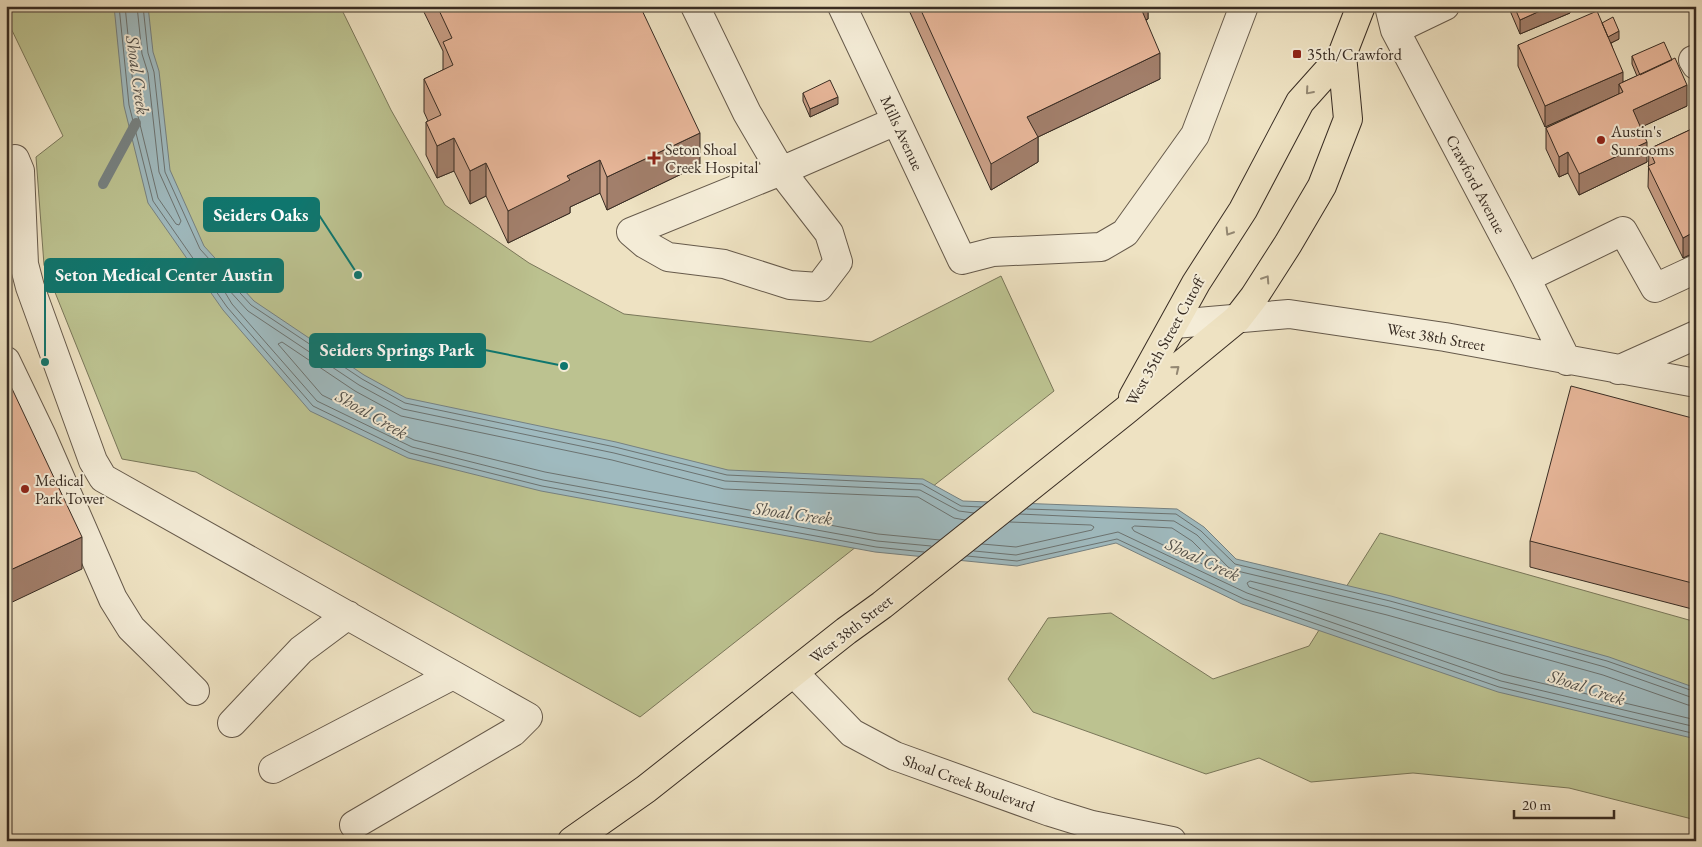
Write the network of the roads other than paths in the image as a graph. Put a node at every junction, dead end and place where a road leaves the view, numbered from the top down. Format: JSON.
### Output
{"nodes":[{"id":1,"x":695,"y":6,"type":"edge"},
{"id":2,"x":842,"y":6,"type":"edge"},
{"id":3,"x":1361,"y":6,"type":"edge"},
{"id":4,"x":1445,"y":6,"type":"edge"},
{"id":5,"x":1237,"y":8,"type":"edge"},
{"id":6,"x":1392,"y":18,"type":"edge"},
{"id":7,"x":1342,"y":55,"type":"junction"},
{"id":8,"x":1696,"y":59,"type":"edge"},
{"id":9,"x":1696,"y":65,"type":"edge"},
{"id":10,"x":896,"y":121,"type":"junction"},
{"id":11,"x":6,"y":163,"type":"edge"},
{"id":12,"x":781,"y":171,"type":"junction"},
{"id":13,"x":1696,"y":269,"type":"edge"},
{"id":14,"x":1526,"y":278,"type":"junction"},
{"id":15,"x":1237,"y":319,"type":"junction"},
{"id":16,"x":1175,"y":324,"type":"junction"},
{"id":17,"x":1696,"y":335,"type":"edge"},
{"id":18,"x":6,"y":361,"type":"edge"},
{"id":19,"x":1567,"y":361,"type":"junction"},
{"id":20,"x":1618,"y":370,"type":"junction"},
{"id":21,"x":1696,"y":383,"type":"edge"},
{"id":22,"x":1125,"y":411,"type":"junction"},
{"id":23,"x":348,"y":615,"type":"junction"},
{"id":24,"x":794,"y":673,"type":"junction"},
{"id":25,"x":453,"y":675,"type":"junction"},
{"id":26,"x":195,"y":691,"type":"dead end"},
{"id":27,"x":232,"y":723,"type":"dead end"},
{"id":28,"x":273,"y":769,"type":"dead end"},
{"id":29,"x":354,"y":825,"type":"dead end"},
{"id":30,"x":1155,"y":839,"type":"edge"},
{"id":31,"x":572,"y":841,"type":"edge"}],
"edges":[{"from":1,"to":12,"type":"street"},
{"from":2,"to":10,"type":"street","name":"Mills Avenue"},
{"from":3,"to":7,"type":"main road","name":"West 35th Street Cutoff"},
{"from":4,"to":6,"type":"street"},
{"from":5,"to":10,"type":"street","name":"Mills Avenue"},
{"from":6,"to":14,"type":"street","name":"Crawford Avenue"},
{"from":15,"to":7,"type":"main road","name":"West 35th Street Cutoff","one_way":true},
{"from":7,"to":16,"type":"main road","name":"West 35th Street Cutoff","one_way":true},
{"from":8,"to":9,"type":"street"},
{"from":10,"to":12,"type":"street"},
{"from":11,"to":23,"type":"street"},
{"from":12,"to":12,"type":"street"},
{"from":13,"to":14,"type":"street"},
{"from":14,"to":19,"type":"street","name":"Crawford Avenue"},
{"from":15,"to":16,"type":"street","name":"West 38th Street"},
{"from":15,"to":19,"type":"street","name":"West 38th Street"},
{"from":22,"to":15,"type":"main road","name":"West 35th Street Cutoff","one_way":true},
{"from":16,"to":22,"type":"main road","name":"West 35th Street Cutoff"},
{"from":17,"to":20,"type":"street"},
{"from":18,"to":26,"type":"street"},
{"from":19,"to":20,"type":"street","name":"West 38th Street"},
{"from":20,"to":21,"type":"street","name":"West 38th Street"},
{"from":22,"to":24,"type":"main road","name":"West 38th Street"},
{"from":23,"to":25,"type":"street"},
{"from":23,"to":27,"type":"street"},
{"from":24,"to":30,"type":"street","name":"Shoal Creek Boulevard"},
{"from":24,"to":31,"type":"main road","name":"West 38th Street"},
{"from":25,"to":28,"type":"street"},
{"from":25,"to":29,"type":"street"}]}
